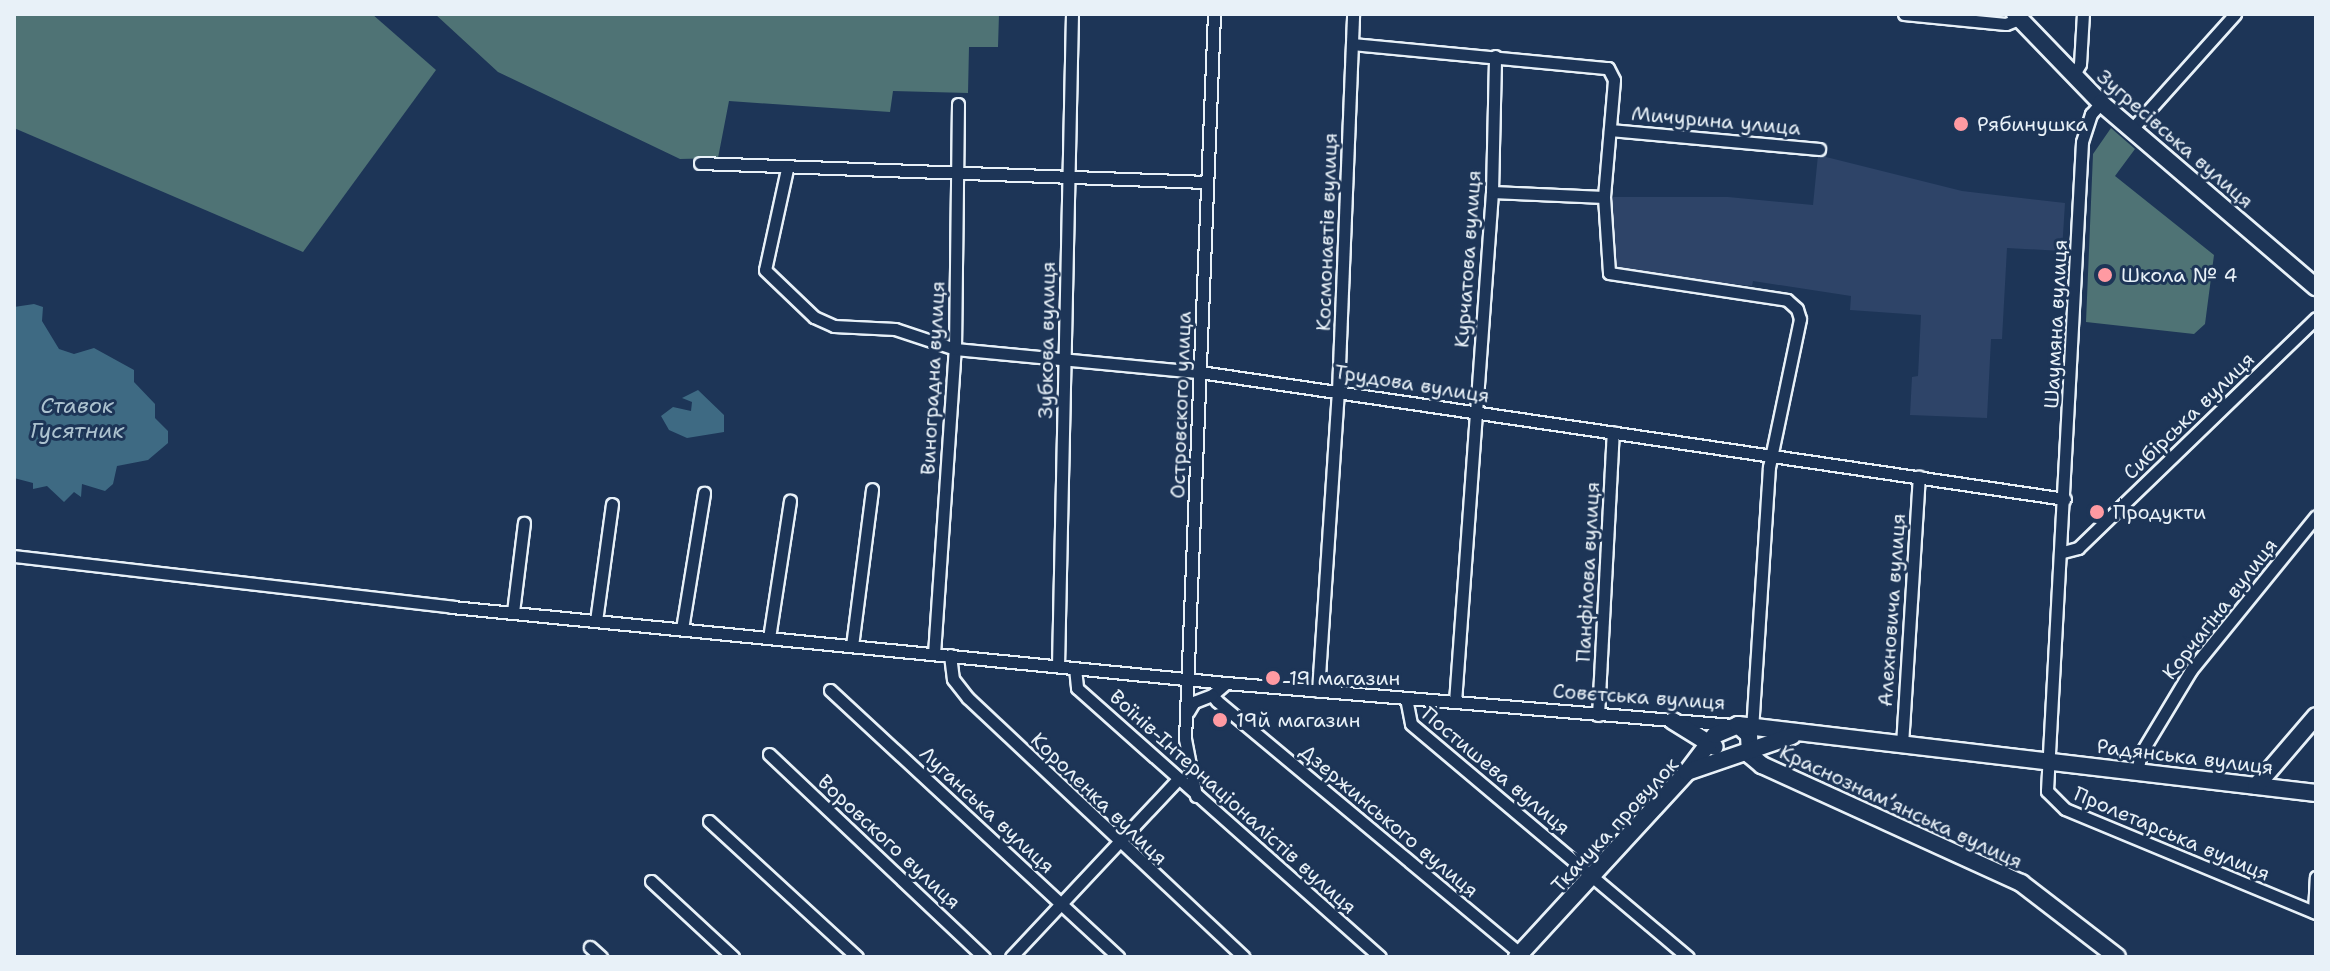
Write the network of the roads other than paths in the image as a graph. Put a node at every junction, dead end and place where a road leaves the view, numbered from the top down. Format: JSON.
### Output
{"nodes":[{"id":1,"x":1072,"y":14,"type":"edge"},
{"id":2,"x":1214,"y":14,"type":"edge"},
{"id":3,"x":1353,"y":14,"type":"edge"},
{"id":4,"x":1904,"y":14,"type":"edge"},
{"id":5,"x":2083,"y":14,"type":"edge"},
{"id":6,"x":2235,"y":14,"type":"edge"},
{"id":7,"x":2017,"y":16,"type":"edge"},
{"id":8,"x":1352,"y":44,"type":"junction"},
{"id":9,"x":1495,"y":56,"type":"junction"},
{"id":10,"x":2073,"y":76,"type":"junction"},
{"id":11,"x":2101,"y":103,"type":"junction"},
{"id":12,"x":958,"y":104,"type":"dead end"},
{"id":13,"x":1610,"y":130,"type":"junction"},
{"id":14,"x":2131,"y":130,"type":"junction"},
{"id":15,"x":1819,"y":149,"type":"dead end"},
{"id":16,"x":700,"y":163,"type":"dead end"},
{"id":17,"x":787,"y":169,"type":"junction"},
{"id":18,"x":957,"y":176,"type":"junction"},
{"id":19,"x":1069,"y":178,"type":"junction"},
{"id":20,"x":1206,"y":182,"type":"junction"},
{"id":21,"x":1492,"y":192,"type":"junction"},
{"id":22,"x":1604,"y":197,"type":"junction"},
{"id":23,"x":2316,"y":287,"type":"edge"},
{"id":24,"x":2316,"y":318,"type":"edge"},
{"id":25,"x":955,"y":349,"type":"junction"},
{"id":26,"x":1065,"y":358,"type":"junction"},
{"id":27,"x":1200,"y":372,"type":"junction"},
{"id":28,"x":1338,"y":391,"type":"junction"},
{"id":29,"x":1476,"y":412,"type":"junction"},
{"id":30,"x":1613,"y":432,"type":"junction"},
{"id":31,"x":1774,"y":456,"type":"junction"},
{"id":32,"x":1919,"y":477,"type":"junction"},
{"id":33,"x":872,"y":489,"type":"dead end"},
{"id":34,"x":704,"y":493,"type":"dead end"},
{"id":35,"x":2065,"y":499,"type":"junction"},
{"id":36,"x":790,"y":501,"type":"dead end"},
{"id":37,"x":612,"y":504,"type":"dead end"},
{"id":38,"x":2316,"y":516,"type":"edge"},
{"id":39,"x":524,"y":523,"type":"dead end"},
{"id":40,"x":2063,"y":552,"type":"junction"},
{"id":41,"x":14,"y":556,"type":"edge"},
{"id":42,"x":513,"y":612,"type":"junction"},
{"id":43,"x":596,"y":621,"type":"junction"},
{"id":44,"x":682,"y":629,"type":"junction"},
{"id":45,"x":769,"y":638,"type":"junction"},
{"id":46,"x":1189,"y":643,"type":"junction"},
{"id":47,"x":852,"y":646,"type":"junction"},
{"id":48,"x":934,"y":654,"type":"junction"},
{"id":49,"x":950,"y":655,"type":"junction"},
{"id":50,"x":1058,"y":666,"type":"junction"},
{"id":51,"x":1075,"y":668,"type":"junction"},
{"id":52,"x":1187,"y":679,"type":"junction"},
{"id":53,"x":1226,"y":683,"type":"junction"},
{"id":54,"x":830,"y":690,"type":"dead end"},
{"id":55,"x":1318,"y":691,"type":"junction"},
{"id":56,"x":1212,"y":695,"type":"junction"},
{"id":57,"x":1406,"y":698,"type":"junction"},
{"id":58,"x":1455,"y":702,"type":"junction"},
{"id":59,"x":1598,"y":715,"type":"junction"},
{"id":60,"x":2316,"y":716,"type":"edge"},
{"id":61,"x":1186,"y":717,"type":"junction"},
{"id":62,"x":1673,"y":721,"type":"junction"},
{"id":63,"x":1745,"y":726,"type":"junction"},
{"id":64,"x":1800,"y":734,"type":"junction"},
{"id":65,"x":1709,"y":742,"type":"junction"},
{"id":66,"x":1902,"y":745,"type":"junction"},
{"id":67,"x":1742,"y":752,"type":"junction"},
{"id":68,"x":769,"y":754,"type":"dead end"},
{"id":69,"x":2048,"y":762,"type":"junction"},
{"id":70,"x":2137,"y":771,"type":"junction"},
{"id":71,"x":1687,"y":772,"type":"junction"},
{"id":72,"x":1178,"y":779,"type":"junction"},
{"id":73,"x":2256,"y":786,"type":"junction"},
{"id":74,"x":2316,"y":793,"type":"edge"},
{"id":75,"x":1196,"y":796,"type":"junction"},
{"id":76,"x":709,"y":821,"type":"dead end"},
{"id":77,"x":1119,"y":844,"type":"junction"},
{"id":78,"x":1594,"y":877,"type":"junction"},
{"id":79,"x":2316,"y":877,"type":"edge"},
{"id":80,"x":651,"y":881,"type":"dead end"},
{"id":81,"x":1061,"y":903,"type":"junction"},
{"id":82,"x":2315,"y":913,"type":"edge"},
{"id":83,"x":590,"y":947,"type":"dead end"},
{"id":84,"x":1519,"y":956,"type":"edge"},
{"id":85,"x":601,"y":957,"type":"edge"},
{"id":86,"x":733,"y":957,"type":"edge"},
{"id":87,"x":857,"y":957,"type":"edge"},
{"id":88,"x":984,"y":957,"type":"edge"},
{"id":89,"x":1011,"y":957,"type":"edge"},
{"id":90,"x":1118,"y":957,"type":"edge"},
{"id":91,"x":1244,"y":957,"type":"edge"},
{"id":92,"x":1380,"y":957,"type":"edge"},
{"id":93,"x":1688,"y":957,"type":"edge"},
{"id":94,"x":2117,"y":957,"type":"edge"}],
"edges":[{"from":1,"to":19,"type":"street","name":"Зубкова вулиця"},
{"from":2,"to":20,"type":"street","name":"Островского улица"},
{"from":3,"to":8,"type":"street","name":"Космонавтів вулиця"},
{"from":4,"to":7,"type":"street"},
{"from":5,"to":10,"type":"street"},
{"from":6,"to":14,"type":"street"},
{"from":7,"to":10,"type":"street","name":"Зугресівська вулиця"},
{"from":8,"to":9,"type":"street"},
{"from":8,"to":28,"type":"street","name":"Космонавтів вулиця"},
{"from":9,"to":13,"type":"street"},
{"from":9,"to":21,"type":"street","name":"Курчатова вулиця"},
{"from":10,"to":11,"type":"street","name":"Зугресівська вулиця"},
{"from":11,"to":14,"type":"street","name":"Зугресівська вулиця"},
{"from":11,"to":35,"type":"street","name":"Шаумяна вулиця"},
{"from":12,"to":18,"type":"street","name":"Виноградна вулиця"},
{"from":13,"to":15,"type":"street","name":"Мичурина улица"},
{"from":13,"to":22,"type":"street"},
{"from":14,"to":23,"type":"street","name":"Зугресівська вулиця"},
{"from":16,"to":17,"type":"street"},
{"from":17,"to":18,"type":"street"},
{"from":17,"to":25,"type":"street","name":"Трудова вулиця"},
{"from":18,"to":19,"type":"street"},
{"from":18,"to":25,"type":"street","name":"Виноградна вулиця"},
{"from":19,"to":20,"type":"street"},
{"from":19,"to":26,"type":"street","name":"Зубкова вулиця"},
{"from":20,"to":27,"type":"street","name":"Островского улица"},
{"from":21,"to":22,"type":"street"},
{"from":21,"to":29,"type":"street","name":"Курчатова вулиця"},
{"from":22,"to":31,"type":"street"},
{"from":24,"to":40,"type":"street","name":"Сибірська вулиця"},
{"from":25,"to":26,"type":"street","name":"Трудова вулиця"},
{"from":25,"to":48,"type":"street","name":"Виноградна вулиця"},
{"from":26,"to":27,"type":"street","name":"Трудова вулиця"},
{"from":26,"to":50,"type":"street","name":"Зубкова вулиця"},
{"from":27,"to":28,"type":"street","name":"Трудова вулиця"},
{"from":27,"to":46,"type":"street","name":"Островского улица"},
{"from":28,"to":29,"type":"street","name":"Трудова вулиця"},
{"from":28,"to":55,"type":"street","name":"Космонавтів вулиця"},
{"from":29,"to":30,"type":"street","name":"Трудова вулиця"},
{"from":29,"to":58,"type":"street","name":"Курчатова вулиця"},
{"from":30,"to":31,"type":"street","name":"Трудова вулиця"},
{"from":30,"to":59,"type":"street","name":"Панфілова вулиця"},
{"from":31,"to":32,"type":"street","name":"Трудова вулиця"},
{"from":31,"to":63,"type":"street"},
{"from":32,"to":35,"type":"street","name":"Трудова вулиця"},
{"from":32,"to":66,"type":"street","name":"Алехновича вулиця"},
{"from":33,"to":47,"type":"street"},
{"from":34,"to":44,"type":"street"},
{"from":35,"to":40,"type":"street","name":"Шаумяна вулиця"},
{"from":36,"to":45,"type":"street"},
{"from":37,"to":43,"type":"street"},
{"from":38,"to":70,"type":"street","name":"Корчагіна вулиця"},
{"from":39,"to":42,"type":"street"},
{"from":40,"to":69,"type":"street"},
{"from":41,"to":42,"type":"street","name":"Совєтська вулиця"},
{"from":42,"to":43,"type":"street","name":"Совєтська вулиця"},
{"from":43,"to":44,"type":"street","name":"Совєтська вулиця"},
{"from":44,"to":45,"type":"street","name":"Совєтська вулиця"},
{"from":45,"to":47,"type":"street","name":"Совєтська вулиця"},
{"from":46,"to":52,"type":"street","name":"Островского улица"},
{"from":46,"to":53,"type":"street"},
{"from":47,"to":48,"type":"street","name":"Совєтська вулиця"},
{"from":48,"to":49,"type":"street","name":"Совєтська вулиця"},
{"from":49,"to":50,"type":"street","name":"Совєтська вулиця"},
{"from":49,"to":77,"type":"street","name":"Короленка вулиця"},
{"from":50,"to":51,"type":"street","name":"Совєтська вулиця"},
{"from":51,"to":52,"type":"street","name":"Совєтська вулиця"},
{"from":51,"to":72,"type":"street","name":"Воїнів-Інтернаціоналістів вулиця"},
{"from":52,"to":53,"type":"street","name":"Совєтська вулиця"},
{"from":52,"to":61,"type":"street","name":"Островского улица"},
{"from":53,"to":55,"type":"street","name":"Совєтська вулиця"},
{"from":53,"to":56,"type":"street"},
{"from":54,"to":81,"type":"street","name":"Луганська вулиця"},
{"from":55,"to":57,"type":"street","name":"Совєтська вулиця"},
{"from":56,"to":61,"type":"street"},
{"from":56,"to":84,"type":"street","name":"Дзержинського вулиця"},
{"from":57,"to":58,"type":"street","name":"Совєтська вулиця"},
{"from":57,"to":78,"type":"street","name":"Постишева вулиця"},
{"from":58,"to":59,"type":"street","name":"Совєтська вулиця"},
{"from":59,"to":62,"type":"street","name":"Совєтська вулиця"},
{"from":60,"to":73,"type":"street"},
{"from":61,"to":75,"type":"street","name":"Островского улица"},
{"from":62,"to":63,"type":"street","name":"Совєтська вулиця"},
{"from":62,"to":65,"type":"street"},
{"from":63,"to":64,"type":"street","name":"Совєтська вулиця"},
{"from":63,"to":65,"type":"street"},
{"from":63,"to":67,"type":"street"},
{"from":64,"to":66,"type":"street","name":"Совєтська вулиця"},
{"from":64,"to":67,"type":"street","name":"Ткачука провулок"},
{"from":65,"to":67,"type":"street"},
{"from":65,"to":71,"type":"street"},
{"from":66,"to":69,"type":"street","name":"Совєтська вулиця"},
{"from":67,"to":71,"type":"street","name":"Ткачука провулок"},
{"from":67,"to":94,"type":"street","name":"Краснознамʼянська вулиця"},
{"from":68,"to":88,"type":"street","name":"Воровского вулиця"},
{"from":69,"to":70,"type":"street","name":"Радянська вулиця"},
{"from":69,"to":82,"type":"street","name":"Пролетарська вулиця"},
{"from":70,"to":73,"type":"street","name":"Радянська вулиця"},
{"from":71,"to":78,"type":"street","name":"Ткачука провулок"},
{"from":72,"to":75,"type":"street","name":"Воїнів-Інтернаціоналістів вулиця"},
{"from":72,"to":77,"type":"street"},
{"from":73,"to":74,"type":"street","name":"Радянська вулиця"},
{"from":75,"to":92,"type":"street","name":"Воїнів-Інтернаціоналістів вулиця"},
{"from":76,"to":87,"type":"street"},
{"from":77,"to":81,"type":"street"},
{"from":77,"to":91,"type":"street","name":"Короленка вулиця"},
{"from":78,"to":84,"type":"street","name":"Ткачука провулок"},
{"from":78,"to":93,"type":"street","name":"Постишева вулиця"},
{"from":79,"to":82,"type":"street"},
{"from":80,"to":86,"type":"street"},
{"from":81,"to":89,"type":"street"},
{"from":81,"to":90,"type":"street","name":"Луганська вулиця"},
{"from":83,"to":85,"type":"street"}]}
